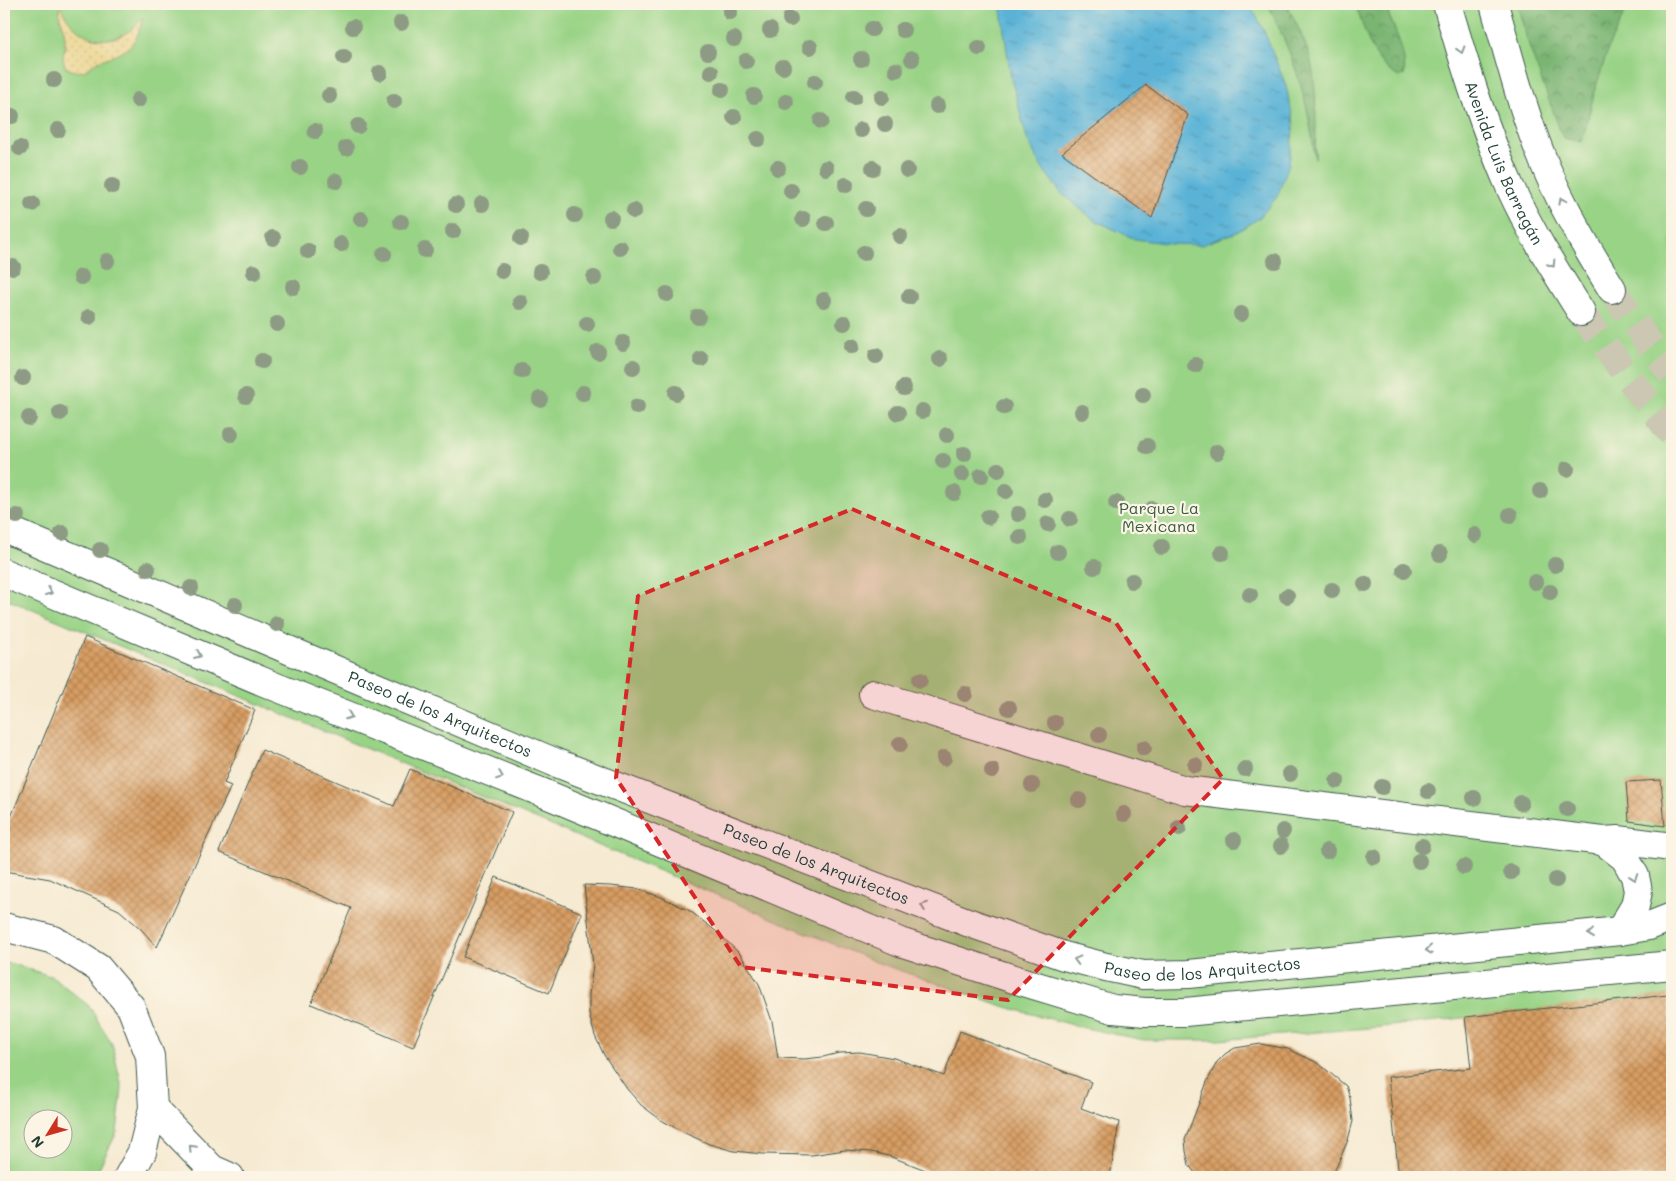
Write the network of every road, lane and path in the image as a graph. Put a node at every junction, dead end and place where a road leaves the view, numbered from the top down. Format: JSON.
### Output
{"nodes":[{"id":1,"x":1447,"y":4,"type":"edge"},
{"id":2,"x":1494,"y":4,"type":"edge"},
{"id":3,"x":1612,"y":289,"type":"tunnel mouth"},
{"id":4,"x":1581,"y":312,"type":"tunnel mouth"},
{"id":5,"x":4,"y":528,"type":"edge"},
{"id":6,"x":4,"y":573,"type":"edge"},
{"id":7,"x":873,"y":694,"type":"dead end"},
{"id":8,"x":554,"y":762,"type":"junction"},
{"id":9,"x":541,"y":792,"type":"junction"},
{"id":10,"x":1603,"y":841,"type":"junction"},
{"id":11,"x":1672,"y":847,"type":"edge"},
{"id":12,"x":1672,"y":917,"type":"edge"},
{"id":13,"x":4,"y":927,"type":"edge"},
{"id":14,"x":1620,"y":931,"type":"junction"},
{"id":15,"x":1672,"y":965,"type":"edge"},
{"id":16,"x":153,"y":1108,"type":"junction"},
{"id":17,"x":128,"y":1177,"type":"edge"},
{"id":18,"x":230,"y":1177,"type":"edge"}],
"edges":[{"from":1,"to":4,"type":"street","name":"Avenida Luis Barragán","one_way":true},
{"from":3,"to":2,"type":"street","one_way":true},
{"from":5,"to":8,"type":"street","name":"Paseo de los Arquitectos"},
{"from":6,"to":9,"type":"street","name":"Paseo de los Arquitectos","one_way":true},
{"from":7,"to":10,"type":"street"},
{"from":8,"to":9,"type":"street"},
{"from":14,"to":8,"type":"street","name":"Paseo de los Arquitectos","one_way":true},
{"from":9,"to":15,"type":"street","name":"Paseo de los Arquitectos"},
{"from":10,"to":11,"type":"street"},
{"from":10,"to":14,"type":"street","one_way":true},
{"from":12,"to":14,"type":"street","name":"Paseo de los Arquitectos"},
{"from":13,"to":16,"type":"street"},
{"from":16,"to":17,"type":"street"},
{"from":18,"to":16,"type":"street","one_way":true}]}
